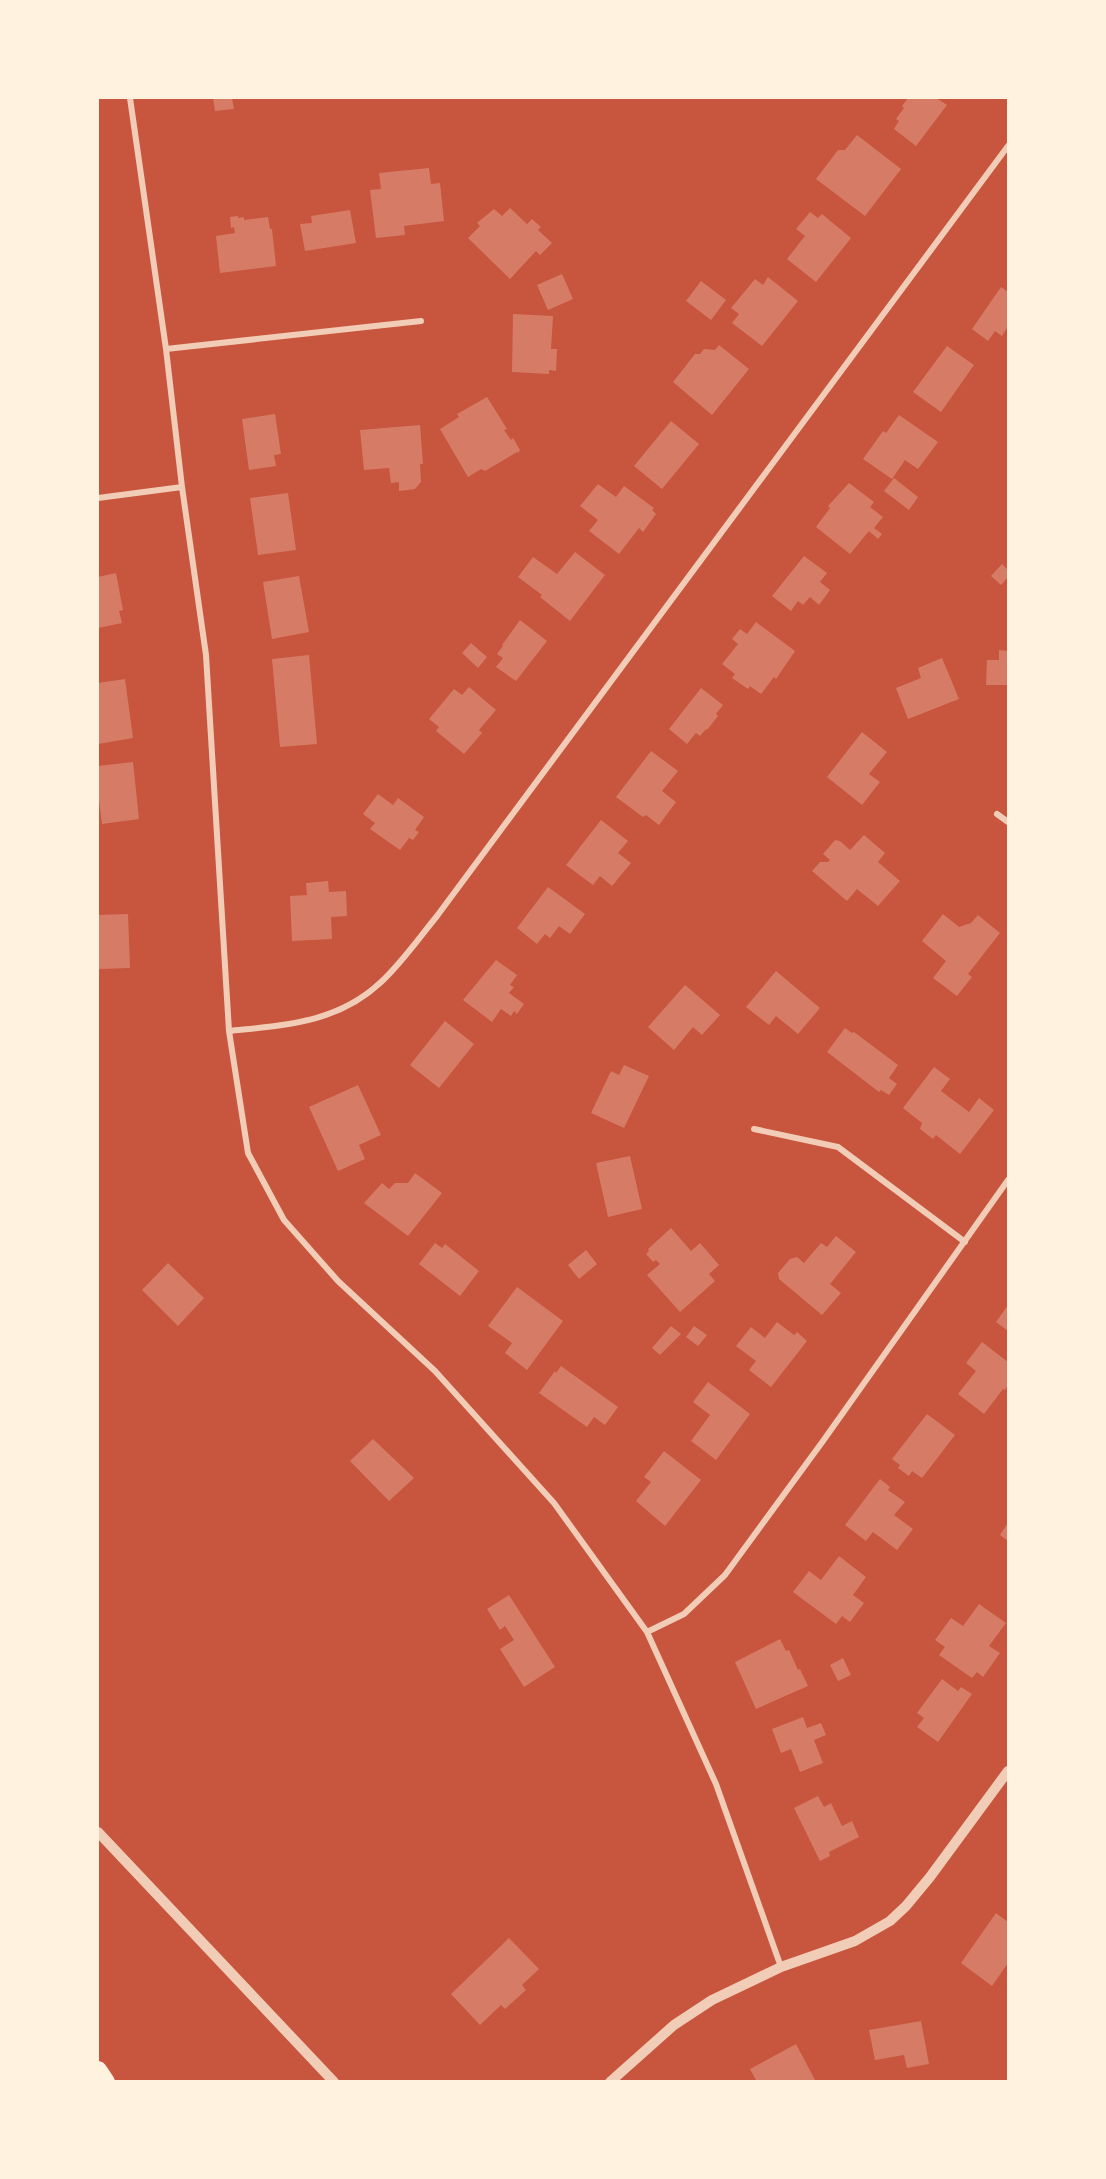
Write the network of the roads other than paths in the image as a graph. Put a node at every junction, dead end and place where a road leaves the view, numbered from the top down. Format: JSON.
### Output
{"nodes":[{"id":1,"x":130,"y":98,"type":"edge"},
{"id":2,"x":1008,"y":146,"type":"edge"},
{"id":3,"x":421,"y":321,"type":"dead end"},
{"id":4,"x":166,"y":349,"type":"junction"},
{"id":5,"x":182,"y":487,"type":"junction"},
{"id":6,"x":98,"y":498,"type":"edge"},
{"id":7,"x":998,"y":814,"type":"dead end"},
{"id":8,"x":1008,"y":822,"type":"edge"},
{"id":9,"x":230,"y":1031,"type":"junction"},
{"id":10,"x":754,"y":1129,"type":"dead end"},
{"id":11,"x":1008,"y":1180,"type":"edge"},
{"id":12,"x":964,"y":1242,"type":"junction"},
{"id":13,"x":647,"y":1632,"type":"junction"},
{"id":14,"x":1008,"y":1771,"type":"edge"},
{"id":15,"x":98,"y":1832,"type":"edge"},
{"id":16,"x":781,"y":1968,"type":"junction"},
{"id":17,"x":98,"y":2070,"type":"edge"},
{"id":18,"x":106,"y":2082,"type":"edge"},
{"id":19,"x":334,"y":2082,"type":"edge"},
{"id":20,"x":610,"y":2082,"type":"edge"}],
"edges":[{"from":1,"to":4,"type":"street"},
{"from":2,"to":9,"type":"street"},
{"from":3,"to":4,"type":"street"},
{"from":4,"to":5,"type":"street"},
{"from":5,"to":6,"type":"street"},
{"from":5,"to":9,"type":"street"},
{"from":7,"to":8,"type":"street"},
{"from":9,"to":13,"type":"street"},
{"from":10,"to":12,"type":"street"},
{"from":11,"to":12,"type":"street"},
{"from":12,"to":13,"type":"street"},
{"from":13,"to":16,"type":"street"},
{"from":14,"to":16,"type":"street"},
{"from":15,"to":19,"type":"street"},
{"from":16,"to":20,"type":"street"},
{"from":17,"to":18,"type":"highway"}]}
